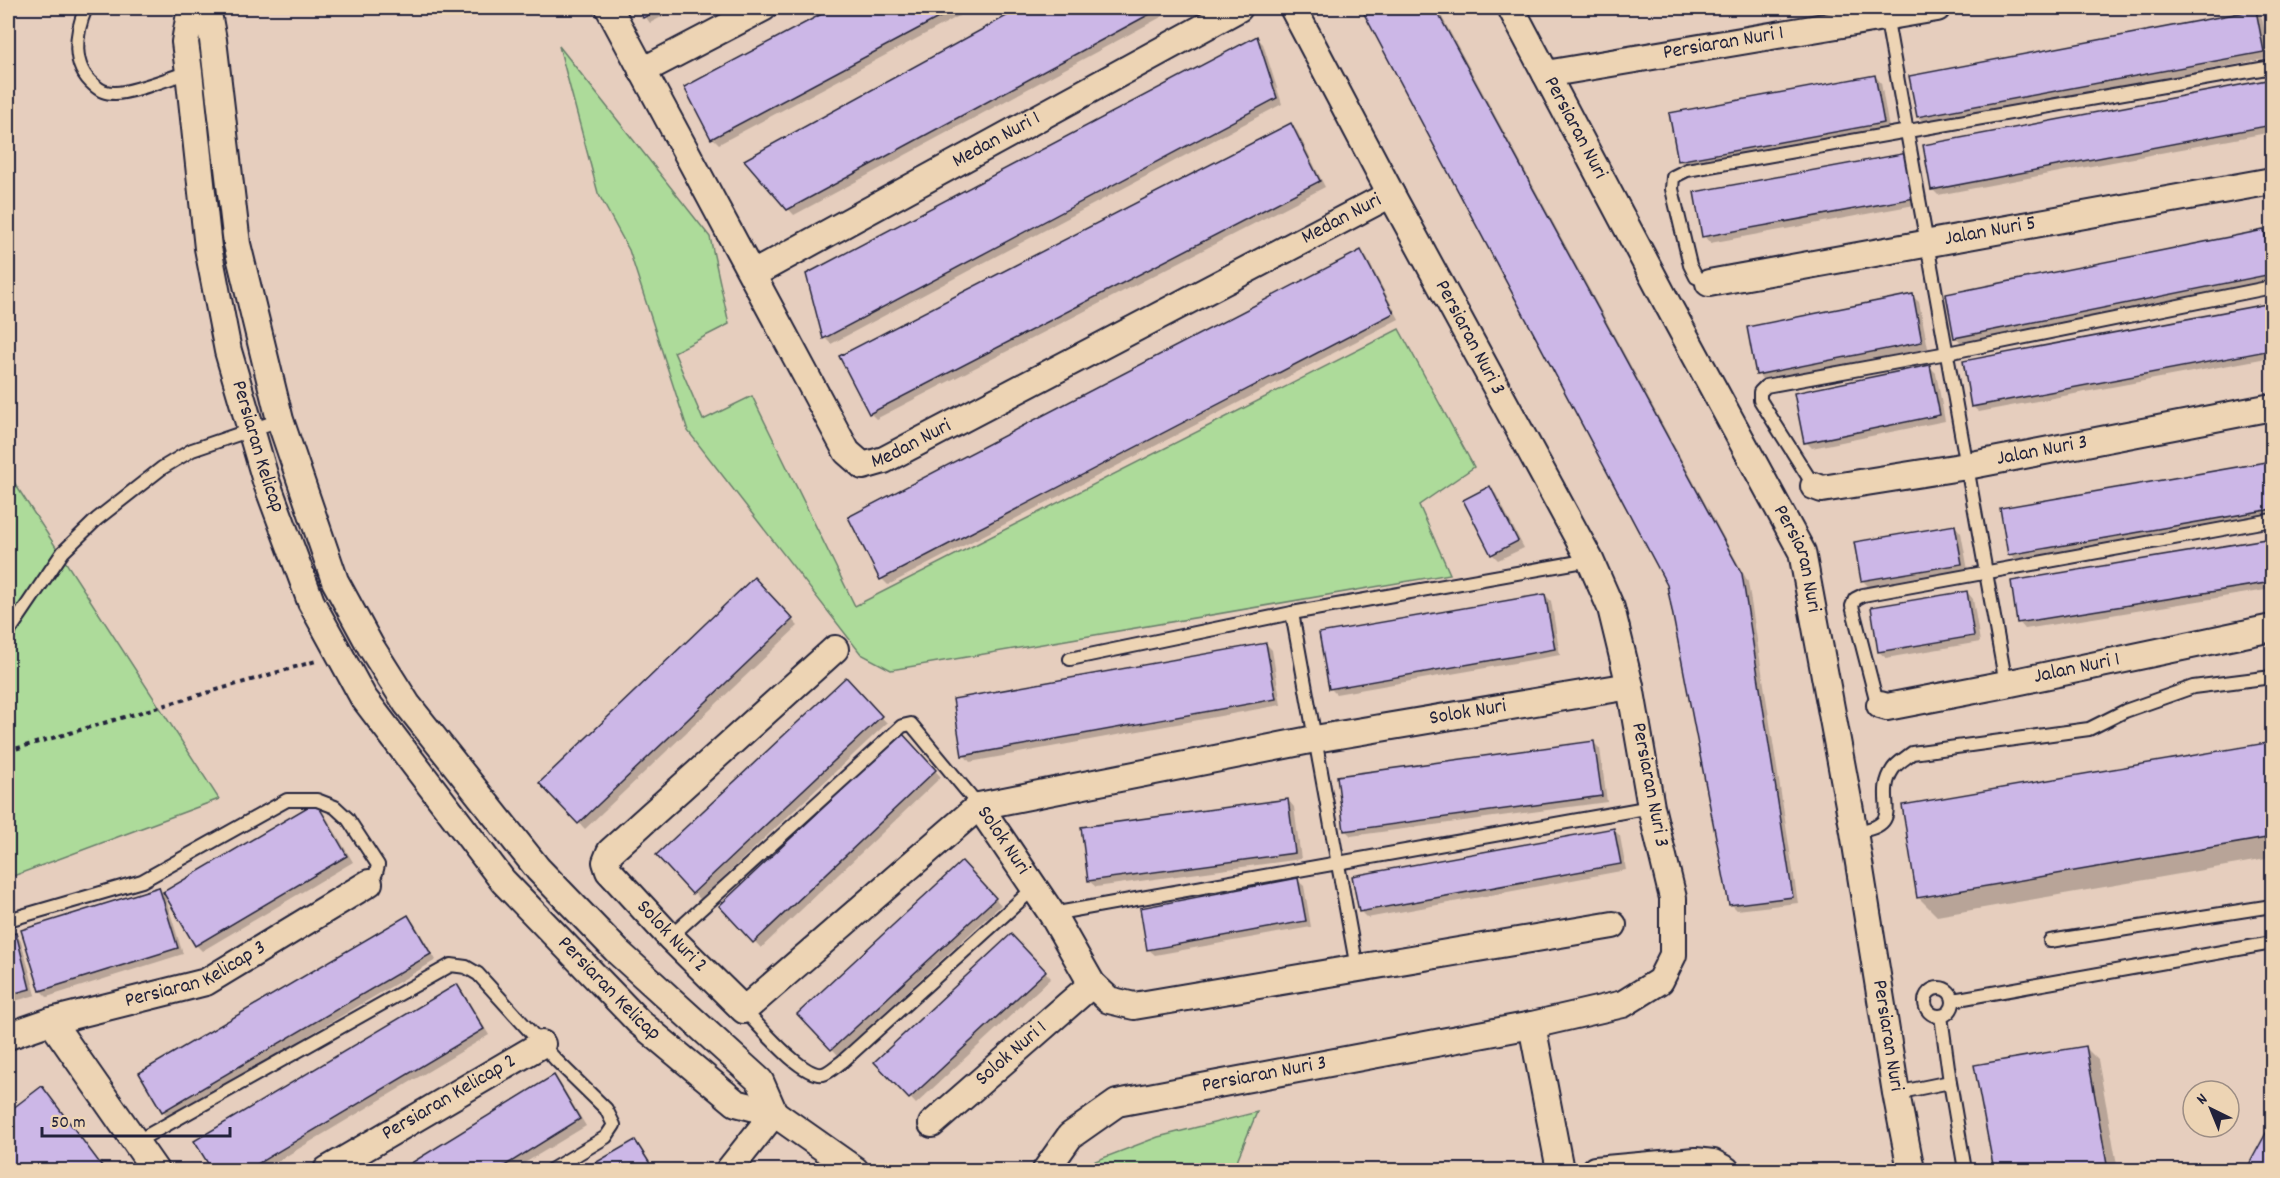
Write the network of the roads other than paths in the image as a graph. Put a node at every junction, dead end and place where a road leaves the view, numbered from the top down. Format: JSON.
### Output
{"nodes":[{"id":1,"x":86,"y":8,"type":"edge"},
{"id":2,"x":191,"y":8,"type":"edge"},
{"id":3,"x":207,"y":8,"type":"edge"},
{"id":4,"x":609,"y":8,"type":"edge"},
{"id":5,"x":763,"y":8,"type":"edge"},
{"id":6,"x":1239,"y":8,"type":"edge"},
{"id":7,"x":1293,"y":8,"type":"edge"},
{"id":8,"x":1510,"y":8,"type":"edge"},
{"id":9,"x":1937,"y":8,"type":"edge"},
{"id":10,"x":1886,"y":12,"type":"edge"},
{"id":11,"x":216,"y":64,"type":"junction"},
{"id":12,"x":2272,"y":67,"type":"edge"},
{"id":13,"x":642,"y":71,"type":"junction"},
{"id":14,"x":189,"y":72,"type":"junction"},
{"id":15,"x":1546,"y":74,"type":"junction"},
{"id":16,"x":1907,"y":132,"type":"junction"},
{"id":17,"x":2272,"y":181,"type":"edge"},
{"id":18,"x":1391,"y":194,"type":"junction"},
{"id":19,"x":1928,"y":244,"type":"junction"},
{"id":20,"x":753,"y":274,"type":"junction"},
{"id":21,"x":1709,"y":283,"type":"joint"},
{"id":22,"x":2272,"y":287,"type":"edge"},
{"id":23,"x":1947,"y":353,"type":"junction"},
{"id":24,"x":2272,"y":408,"type":"edge"},
{"id":25,"x":280,"y":420,"type":"junction"},
{"id":26,"x":251,"y":430,"type":"junction"},
{"id":27,"x":1967,"y":466,"type":"junction"},
{"id":28,"x":1814,"y":486,"type":"joint"},
{"id":29,"x":2272,"y":520,"type":"edge"},
{"id":30,"x":1590,"y":561,"type":"junction"},
{"id":31,"x":1986,"y":574,"type":"junction"},
{"id":32,"x":1292,"y":613,"type":"junction"},
{"id":33,"x":2272,"y":628,"type":"edge"},
{"id":34,"x":8,"y":633,"type":"edge"},
{"id":35,"x":835,"y":649,"type":"dead end"},
{"id":36,"x":1070,"y":658,"type":"dead end"},
{"id":37,"x":2272,"y":677,"type":"edge"},
{"id":38,"x":2006,"y":684,"type":"junction"},
{"id":39,"x":1630,"y":686,"type":"junction"},
{"id":40,"x":1880,"y":705,"type":"joint"},
{"id":41,"x":1315,"y":739,"type":"junction"},
{"id":42,"x":979,"y":806,"type":"junction"},
{"id":43,"x":1651,"y":807,"type":"junction"},
{"id":44,"x":494,"y":816,"type":"junction"},
{"id":45,"x":1854,"y":832,"type":"junction"},
{"id":46,"x":468,"y":835,"type":"junction"},
{"id":47,"x":1338,"y":863,"type":"junction"},
{"id":48,"x":369,"y":883,"type":"joint"},
{"id":49,"x":1034,"y":888,"type":"junction"},
{"id":50,"x":2272,"y":906,"type":"edge"},
{"id":51,"x":1052,"y":914,"type":"junction"},
{"id":52,"x":8,"y":920,"type":"edge"},
{"id":53,"x":1613,"y":925,"type":"dead end"},
{"id":54,"x":670,"y":937,"type":"junction"},
{"id":55,"x":2050,"y":941,"type":"dead end"},
{"id":56,"x":2272,"y":943,"type":"edge"},
{"id":57,"x":1358,"y":969,"type":"junction"},
{"id":58,"x":1092,"y":984,"type":"junction"},
{"id":59,"x":1953,"y":1000,"type":"junction"},
{"id":60,"x":744,"y":1010,"type":"junction"},
{"id":61,"x":1941,"y":1016,"type":"junction"},
{"id":62,"x":51,"y":1022,"type":"junction"},
{"id":63,"x":1532,"y":1025,"type":"junction"},
{"id":64,"x":8,"y":1036,"type":"edge"},
{"id":65,"x":542,"y":1044,"type":"junction"},
{"id":66,"x":1950,"y":1082,"type":"junction"},
{"id":67,"x":1896,"y":1093,"type":"junction"},
{"id":68,"x":774,"y":1113,"type":"junction"},
{"id":69,"x":932,"y":1125,"type":"dead end"},
{"id":70,"x":134,"y":1143,"type":"junction"},
{"id":71,"x":154,"y":1170,"type":"edge"},
{"id":72,"x":327,"y":1170,"type":"edge"},
{"id":73,"x":551,"y":1170,"type":"edge"},
{"id":74,"x":729,"y":1170,"type":"edge"},
{"id":75,"x":855,"y":1170,"type":"edge"},
{"id":76,"x":1046,"y":1170,"type":"edge"},
{"id":77,"x":1560,"y":1170,"type":"edge"},
{"id":78,"x":1595,"y":1170,"type":"edge"},
{"id":79,"x":1726,"y":1170,"type":"edge"},
{"id":80,"x":1911,"y":1170,"type":"edge"},
{"id":81,"x":1965,"y":1170,"type":"edge"}],
"edges":[{"from":1,"to":14,"type":"lane"},
{"from":2,"to":14,"type":"street","name":"Persiaran Kelicap"},
{"from":3,"to":11,"type":"street","name":"Persiaran Kelicap"},
{"from":4,"to":13,"type":"street","name":"Medan Nuri"},
{"from":5,"to":13,"type":"street"},
{"from":6,"to":20,"type":"street","name":"Medan Nuri 1"},
{"from":7,"to":18,"type":"street","name":"Persiaran Nuri 3"},
{"from":8,"to":15,"type":"street","name":"Persiaran Nuri"},
{"from":9,"to":10,"type":"street","name":"Persiaran Nuri 1"},
{"from":10,"to":15,"type":"street","name":"Persiaran Nuri 1"},
{"from":10,"to":16,"type":"lane"},
{"from":11,"to":14,"type":"lane"},
{"from":11,"to":25,"type":"street","name":"Persiaran Kelicap"},
{"from":12,"to":16,"type":"lane"},
{"from":13,"to":20,"type":"street","name":"Medan Nuri"},
{"from":14,"to":26,"type":"street","name":"Persiaran Kelicap"},
{"from":15,"to":45,"type":"street","name":"Persiaran Nuri"},
{"from":16,"to":19,"type":"lane"},
{"from":16,"to":21,"type":"lane"},
{"from":17,"to":19,"type":"street","name":"Jalan Nuri 5"},
{"from":18,"to":20,"type":"street","name":"Medan Nuri"},
{"from":18,"to":30,"type":"street","name":"Persiaran Nuri 3"},
{"from":19,"to":21,"type":"street","name":"Jalan Nuri 5"},
{"from":19,"to":23,"type":"lane"},
{"from":22,"to":23,"type":"lane"},
{"from":23,"to":27,"type":"lane"},
{"from":23,"to":28,"type":"lane"},
{"from":24,"to":27,"type":"street","name":"Jalan Nuri 3"},
{"from":25,"to":26,"type":"lane"},
{"from":25,"to":44,"type":"street","name":"Persiaran Kelicap"},
{"from":26,"to":34,"type":"lane"},
{"from":26,"to":46,"type":"street","name":"Persiaran Kelicap"},
{"from":27,"to":28,"type":"street","name":"Jalan Nuri 3"},
{"from":27,"to":31,"type":"lane"},
{"from":29,"to":31,"type":"lane"},
{"from":30,"to":32,"type":"lane"},
{"from":30,"to":39,"type":"street","name":"Persiaran Nuri 3"},
{"from":31,"to":38,"type":"lane"},
{"from":31,"to":40,"type":"lane"},
{"from":32,"to":36,"type":"lane"},
{"from":32,"to":41,"type":"lane"},
{"from":33,"to":38,"type":"street","name":"Jalan Nuri 1"},
{"from":35,"to":54,"type":"street","name":"Solok Nuri 2"},
{"from":37,"to":45,"type":"lane"},
{"from":38,"to":40,"type":"street","name":"Jalan Nuri 1"},
{"from":39,"to":41,"type":"street","name":"Solok Nuri"},
{"from":39,"to":43,"type":"street","name":"Persiaran Nuri 3"},
{"from":41,"to":42,"type":"street","name":"Solok Nuri"},
{"from":41,"to":47,"type":"lane"},
{"from":42,"to":49,"type":"street","name":"Solok Nuri"},
{"from":42,"to":54,"type":"lane"},
{"from":42,"to":60,"type":"street"},
{"from":43,"to":47,"type":"lane"},
{"from":43,"to":63,"type":"street","name":"Persiaran Nuri 3"},
{"from":44,"to":46,"type":"street"},
{"from":44,"to":68,"type":"street","name":"Persiaran Kelicap"},
{"from":45,"to":67,"type":"street","name":"Persiaran Nuri"},
{"from":46,"to":68,"type":"street","name":"Persiaran Kelicap"},
{"from":47,"to":51,"type":"lane"},
{"from":47,"to":57,"type":"lane"},
{"from":48,"to":52,"type":"lane"},
{"from":48,"to":62,"type":"street","name":"Persiaran Kelicap 3"},
{"from":49,"to":51,"type":"street","name":"Solok Nuri"},
{"from":49,"to":60,"type":"lane"},
{"from":50,"to":55,"type":"lane"},
{"from":51,"to":58,"type":"street","name":"Solok Nuri"},
{"from":53,"to":57,"type":"street","name":"Solok Nuri"},
{"from":54,"to":60,"type":"street","name":"Solok Nuri 2"},
{"from":56,"to":59,"type":"lane"},
{"from":57,"to":58,"type":"street","name":"Solok Nuri"},
{"from":58,"to":69,"type":"street","name":"Solok Nuri 1"},
{"from":59,"to":61,"type":"lane"},
{"from":59,"to":61,"type":"lane"},
{"from":61,"to":66,"type":"lane"},
{"from":62,"to":64,"type":"street","name":"Persiaran Kelicap 3"},
{"from":62,"to":70,"type":"street"},
{"from":63,"to":76,"type":"street","name":"Persiaran Nuri 3"},
{"from":63,"to":77,"type":"street"},
{"from":65,"to":70,"type":"lane"},
{"from":65,"to":72,"type":"street","name":"Persiaran Kelicap 2"},
{"from":65,"to":73,"type":"lane"},
{"from":66,"to":67,"type":"lane"},
{"from":66,"to":81,"type":"lane"},
{"from":67,"to":80,"type":"street","name":"Persiaran Nuri"},
{"from":68,"to":74,"type":"street"},
{"from":68,"to":75,"type":"street","name":"Persiaran Kelicap"},
{"from":70,"to":71,"type":"street"},
{"from":78,"to":79,"type":"street"}]}
